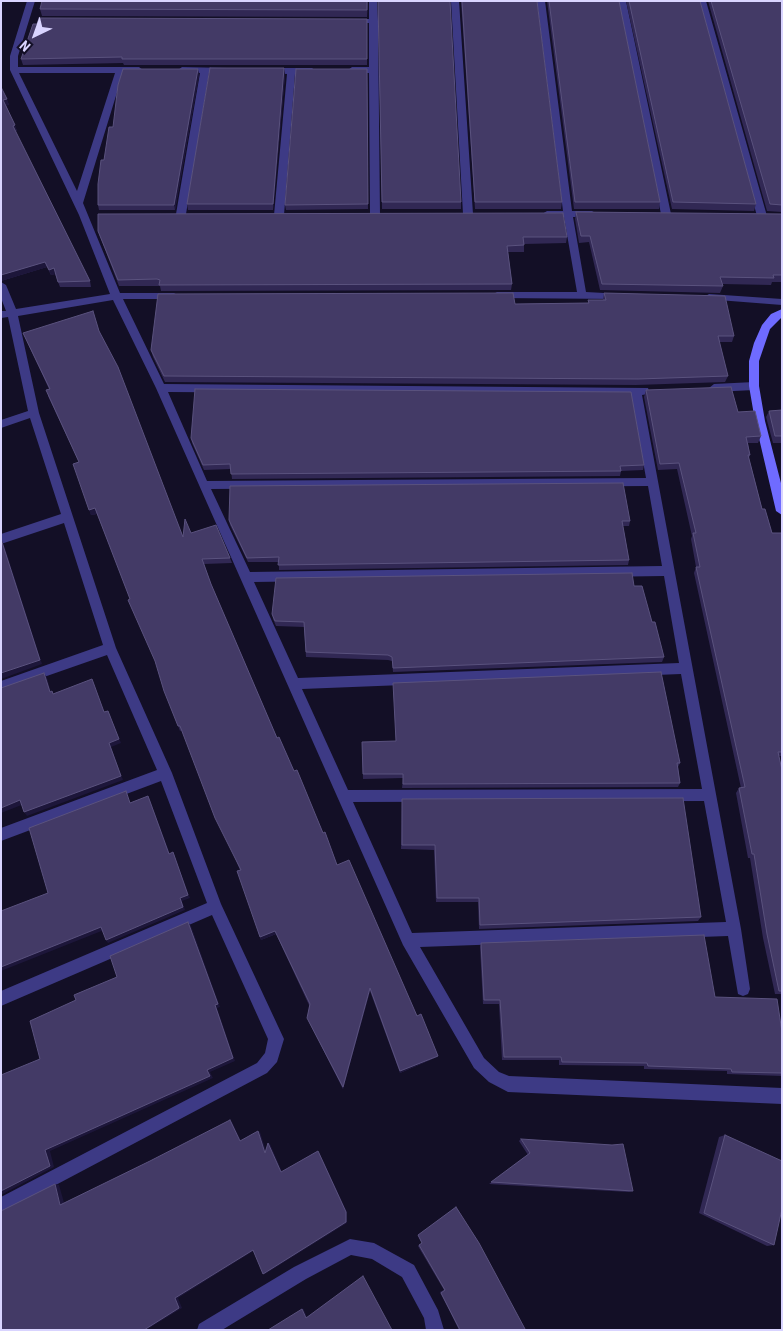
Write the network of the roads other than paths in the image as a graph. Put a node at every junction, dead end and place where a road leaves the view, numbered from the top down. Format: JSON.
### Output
{"nodes":[{"id":1,"x":31,"y":1,"type":"edge"},
{"id":2,"x":374,"y":1,"type":"edge"},
{"id":3,"x":455,"y":1,"type":"edge"},
{"id":4,"x":541,"y":1,"type":"edge"},
{"id":5,"x":622,"y":1,"type":"edge"},
{"id":6,"x":702,"y":1,"type":"edge"},
{"id":7,"x":24,"y":20,"type":"junction"},
{"id":8,"x":34,"y":20,"type":"dead end"},
{"id":9,"x":344,"y":21,"type":"edge"},
{"id":10,"x":374,"y":21,"type":"junction"},
{"id":11,"x":14,"y":70,"type":"junction"},
{"id":12,"x":120,"y":70,"type":"junction"},
{"id":13,"x":148,"y":70,"type":"edge"},
{"id":14,"x":177,"y":70,"type":"edge"},
{"id":15,"x":347,"y":70,"type":"edge"},
{"id":16,"x":375,"y":70,"type":"junction"},
{"id":17,"x":205,"y":71,"type":"junction"},
{"id":18,"x":234,"y":71,"type":"edge"},
{"id":19,"x":262,"y":71,"type":"edge"},
{"id":20,"x":291,"y":71,"type":"junction"},
{"id":21,"x":319,"y":71,"type":"edge"},
{"id":22,"x":78,"y":203,"type":"junction"},
{"id":23,"x":468,"y":214,"type":"edge"},
{"id":24,"x":541,"y":214,"type":"edge"},
{"id":25,"x":568,"y":214,"type":"junction"},
{"id":26,"x":598,"y":214,"type":"edge"},
{"id":27,"x":666,"y":214,"type":"edge"},
{"id":28,"x":181,"y":215,"type":"edge"},
{"id":29,"x":279,"y":215,"type":"edge"},
{"id":30,"x":375,"y":215,"type":"edge"},
{"id":31,"x":775,"y":216,"type":"edge"},
{"id":32,"x":1,"y":286,"type":"edge"},
{"id":33,"x":483,"y":295,"type":"edge"},
{"id":34,"x":582,"y":295,"type":"junction"},
{"id":35,"x":116,"y":296,"type":"junction"},
{"id":36,"x":185,"y":296,"type":"edge"},
{"id":37,"x":631,"y":296,"type":"edge"},
{"id":38,"x":698,"y":297,"type":"edge"},
{"id":39,"x":782,"y":302,"type":"edge"},
{"id":40,"x":782,"y":312,"type":"edge"},
{"id":41,"x":6,"y":313,"type":"edge"},
{"id":42,"x":754,"y":386,"type":"junction"},
{"id":43,"x":161,"y":388,"type":"junction"},
{"id":44,"x":705,"y":388,"type":"edge"},
{"id":45,"x":656,"y":390,"type":"edge"},
{"id":46,"x":636,"y":391,"type":"junction"},
{"id":47,"x":34,"y":413,"type":"junction"},
{"id":48,"x":1,"y":424,"type":"edge"},
{"id":49,"x":653,"y":482,"type":"junction"},
{"id":50,"x":202,"y":485,"type":"junction"},
{"id":51,"x":782,"y":511,"type":"edge"},
{"id":52,"x":67,"y":517,"type":"junction"},
{"id":53,"x":1,"y":539,"type":"edge"},
{"id":54,"x":668,"y":571,"type":"junction"},
{"id":55,"x":246,"y":577,"type":"junction"},
{"id":56,"x":110,"y":648,"type":"junction"},
{"id":57,"x":686,"y":668,"type":"junction"},
{"id":58,"x":292,"y":684,"type":"junction"},
{"id":59,"x":1,"y":687,"type":"edge"},
{"id":60,"x":165,"y":773,"type":"junction"},
{"id":61,"x":709,"y":795,"type":"junction"},
{"id":62,"x":343,"y":796,"type":"junction"},
{"id":63,"x":1,"y":835,"type":"edge"},
{"id":64,"x":215,"y":906,"type":"junction"},
{"id":65,"x":734,"y":929,"type":"junction"},
{"id":66,"x":408,"y":940,"type":"junction"},
{"id":67,"x":743,"y":988,"type":"dead end"},
{"id":68,"x":1,"y":999,"type":"edge"},
{"id":69,"x":782,"y":1096,"type":"edge"},
{"id":70,"x":1,"y":1206,"type":"edge"},
{"id":71,"x":205,"y":1330,"type":"edge"},
{"id":72,"x":435,"y":1330,"type":"edge"}],
"edges":[{"from":1,"to":7,"type":"street"},
{"from":2,"to":10,"type":"street"},
{"from":3,"to":23,"type":"street"},
{"from":4,"to":25,"type":"street"},
{"from":5,"to":27,"type":"street"},
{"from":6,"to":31,"type":"street"},
{"from":7,"to":8,"type":"street"},
{"from":7,"to":11,"type":"street"},
{"from":9,"to":10,"type":"street"},
{"from":10,"to":16,"type":"street"},
{"from":11,"to":12,"type":"street"},
{"from":11,"to":22,"type":"street"},
{"from":12,"to":13,"type":"street"},
{"from":12,"to":22,"type":"street"},
{"from":14,"to":17,"type":"street"},
{"from":15,"to":16,"type":"street"},
{"from":16,"to":30,"type":"street"},
{"from":17,"to":18,"type":"street"},
{"from":17,"to":28,"type":"street"},
{"from":19,"to":20,"type":"street"},
{"from":20,"to":21,"type":"street"},
{"from":20,"to":29,"type":"street"},
{"from":22,"to":35,"type":"street"},
{"from":24,"to":25,"type":"street"},
{"from":25,"to":26,"type":"street"},
{"from":25,"to":34,"type":"street"},
{"from":32,"to":41,"type":"street"},
{"from":33,"to":34,"type":"street"},
{"from":34,"to":37,"type":"street"},
{"from":35,"to":36,"type":"street"},
{"from":35,"to":41,"type":"street"},
{"from":35,"to":43,"type":"street"},
{"from":38,"to":39,"type":"street"},
{"from":40,"to":42,"type":"main road"},
{"from":41,"to":47,"type":"street"},
{"from":42,"to":44,"type":"street"},
{"from":42,"to":51,"type":"main road"},
{"from":43,"to":46,"type":"street"},
{"from":43,"to":50,"type":"street"},
{"from":45,"to":46,"type":"street"},
{"from":46,"to":49,"type":"street"},
{"from":47,"to":48,"type":"street"},
{"from":47,"to":52,"type":"street"},
{"from":49,"to":50,"type":"street"},
{"from":49,"to":54,"type":"street"},
{"from":50,"to":55,"type":"street"},
{"from":52,"to":53,"type":"street"},
{"from":52,"to":56,"type":"street"},
{"from":54,"to":55,"type":"street"},
{"from":54,"to":57,"type":"street"},
{"from":55,"to":58,"type":"street"},
{"from":56,"to":59,"type":"street"},
{"from":56,"to":60,"type":"street"},
{"from":57,"to":58,"type":"street"},
{"from":57,"to":61,"type":"street"},
{"from":58,"to":62,"type":"street"},
{"from":60,"to":63,"type":"street"},
{"from":60,"to":64,"type":"street"},
{"from":61,"to":62,"type":"street"},
{"from":61,"to":65,"type":"street"},
{"from":62,"to":66,"type":"street"},
{"from":64,"to":68,"type":"street"},
{"from":64,"to":70,"type":"street"},
{"from":65,"to":66,"type":"street"},
{"from":65,"to":67,"type":"street"},
{"from":66,"to":69,"type":"street"},
{"from":71,"to":72,"type":"street"}]}
